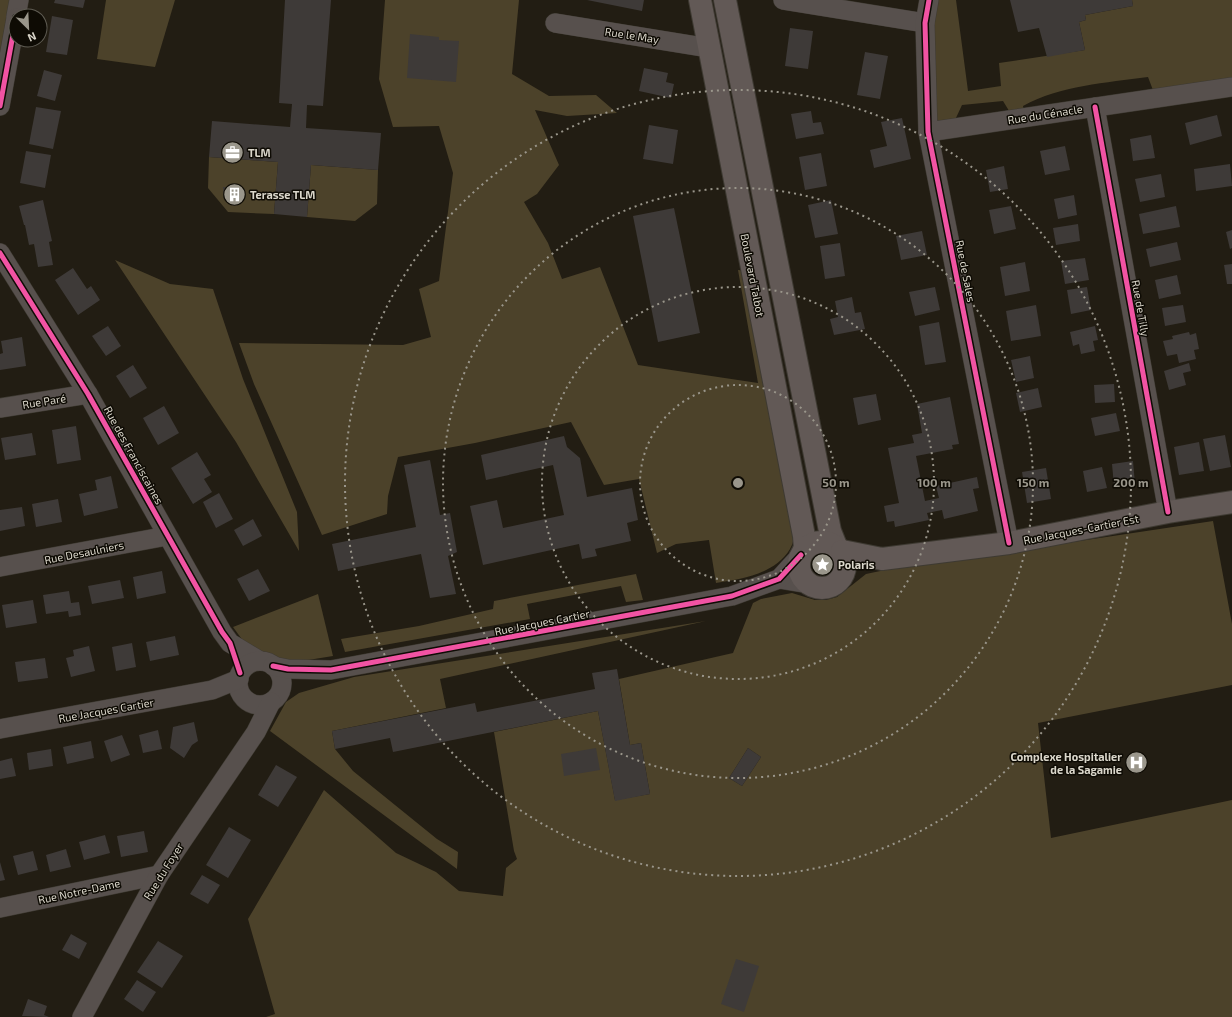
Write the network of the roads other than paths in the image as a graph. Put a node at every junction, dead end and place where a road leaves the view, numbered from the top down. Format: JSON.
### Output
{"nodes":[{"id":1,"x":700,"y":0,"type":"edge"},
{"id":2,"x":725,"y":0,"type":"edge"},
{"id":3,"x":783,"y":0,"type":"edge"},
{"id":4,"x":929,"y":0,"type":"edge"},
{"id":5,"x":555,"y":23,"type":"dead end"},
{"id":6,"x":925,"y":23,"type":"junction"},
{"id":7,"x":10,"y":48,"type":"edge"},
{"id":8,"x":709,"y":48,"type":"junction"},
{"id":9,"x":1232,"y":86,"type":"edge"},
{"id":10,"x":0,"y":103,"type":"edge"},
{"id":11,"x":0,"y":106,"type":"edge"},
{"id":12,"x":1095,"y":107,"type":"junction"},
{"id":13,"x":928,"y":132,"type":"junction"},
{"id":14,"x":0,"y":253,"type":"edge"},
{"id":15,"x":88,"y":394,"type":"junction"},
{"id":16,"x":0,"y":408,"type":"edge"},
{"id":17,"x":1232,"y":502,"type":"edge"},
{"id":18,"x":1168,"y":512,"type":"junction"},
{"id":19,"x":167,"y":536,"type":"junction"},
{"id":20,"x":1009,"y":543,"type":"junction"},
{"id":21,"x":839,"y":549,"type":"junction"},
{"id":22,"x":803,"y":552,"type":"junction"},
{"id":23,"x":882,"y":559,"type":"junction"},
{"id":24,"x":0,"y":567,"type":"edge"},
{"id":25,"x":779,"y":579,"type":"junction"},
{"id":26,"x":841,"y":579,"type":"junction"},
{"id":27,"x":809,"y":584,"type":"junction"},
{"id":28,"x":230,"y":643,"type":"junction"},
{"id":29,"x":266,"y":664,"type":"junction"},
{"id":30,"x":331,"y":670,"type":"junction"},
{"id":31,"x":239,"y":676,"type":"junction"},
{"id":32,"x":212,"y":690,"type":"junction"},
{"id":33,"x":275,"y":697,"type":"junction"},
{"id":34,"x":248,"y":701,"type":"junction"},
{"id":35,"x":0,"y":729,"type":"edge"},
{"id":36,"x":256,"y":732,"type":"junction"},
{"id":37,"x":158,"y":874,"type":"junction"},
{"id":38,"x":0,"y":908,"type":"edge"},
{"id":39,"x":82,"y":1017,"type":"edge"}],
"edges":[{"from":1,"to":8,"type":"main road","name":"Boulevard Talbot"},
{"from":2,"to":21,"type":"main road"},
{"from":3,"to":6,"type":"street"},
{"from":4,"to":6,"type":"street","name":"Rue de Sales"},
{"from":5,"to":8,"type":"street","name":"Rue le May"},
{"from":6,"to":13,"type":"street","name":"Rue de Sales"},
{"from":7,"to":10,"type":"street"},
{"from":8,"to":22,"type":"main road","name":"Boulevard Talbot"},
{"from":9,"to":12,"type":"street","name":"Rue du Cénacle"},
{"from":10,"to":11,"type":"street"},
{"from":12,"to":13,"type":"street","name":"Rue du Cénacle"},
{"from":12,"to":18,"type":"street","name":"Rue de Tilly"},
{"from":13,"to":20,"type":"street","name":"Rue de Sales"},
{"from":14,"to":15,"type":"street","name":"Rue des Franciscaines"},
{"from":15,"to":16,"type":"street","name":"Rue Paré"},
{"from":15,"to":19,"type":"street","name":"Rue des Franciscaines"},
{"from":17,"to":18,"type":"main road","name":"Rue Jacques-Cartier Est"},
{"from":18,"to":20,"type":"main road","name":"Rue Jacques-Cartier Est"},
{"from":19,"to":24,"type":"street","name":"Rue Desaulniers"},
{"from":19,"to":28,"type":"street","name":"Rue des Franciscaines"},
{"from":20,"to":23,"type":"main road","name":"Rue Jacques-Cartier Est"},
{"from":21,"to":22,"type":"main road"},
{"from":21,"to":23,"type":"main road","name":"Rue Jacques-Cartier Est"},
{"from":21,"to":26,"type":"main road"},
{"from":22,"to":25,"type":"street","name":"Rue Jacques Cartier"},
{"from":22,"to":27,"type":"main road"},
{"from":23,"to":26,"type":"main road","name":"Rue Jacques-Cartier Est"},
{"from":25,"to":27,"type":"street","name":"Rue Jacques Cartier"},
{"from":25,"to":30,"type":"street","name":"Rue Jacques Cartier"},
{"from":26,"to":27,"type":"main road"},
{"from":28,"to":29,"type":"street","name":"Rue des Franciscaines"},
{"from":28,"to":31,"type":"street","name":"Rue des Franciscaines"},
{"from":29,"to":30,"type":"street","name":"Rue Jacques Cartier"},
{"from":29,"to":31,"type":"street"},
{"from":29,"to":33,"type":"street"},
{"from":30,"to":33,"type":"street","name":"Rue Jacques Cartier"},
{"from":31,"to":32,"type":"street","name":"Rue Jacques Cartier"},
{"from":31,"to":34,"type":"street"},
{"from":32,"to":34,"type":"street","name":"Rue Jacques Cartier"},
{"from":32,"to":35,"type":"street","name":"Rue Jacques Cartier"},
{"from":33,"to":34,"type":"street"},
{"from":33,"to":36,"type":"street","name":"Rue du Foyer"},
{"from":34,"to":36,"type":"street"},
{"from":36,"to":37,"type":"street","name":"Rue du Foyer"},
{"from":37,"to":38,"type":"street","name":"Rue Notre-Dame"},
{"from":37,"to":39,"type":"street","name":"Rue du Foyer"}]}
